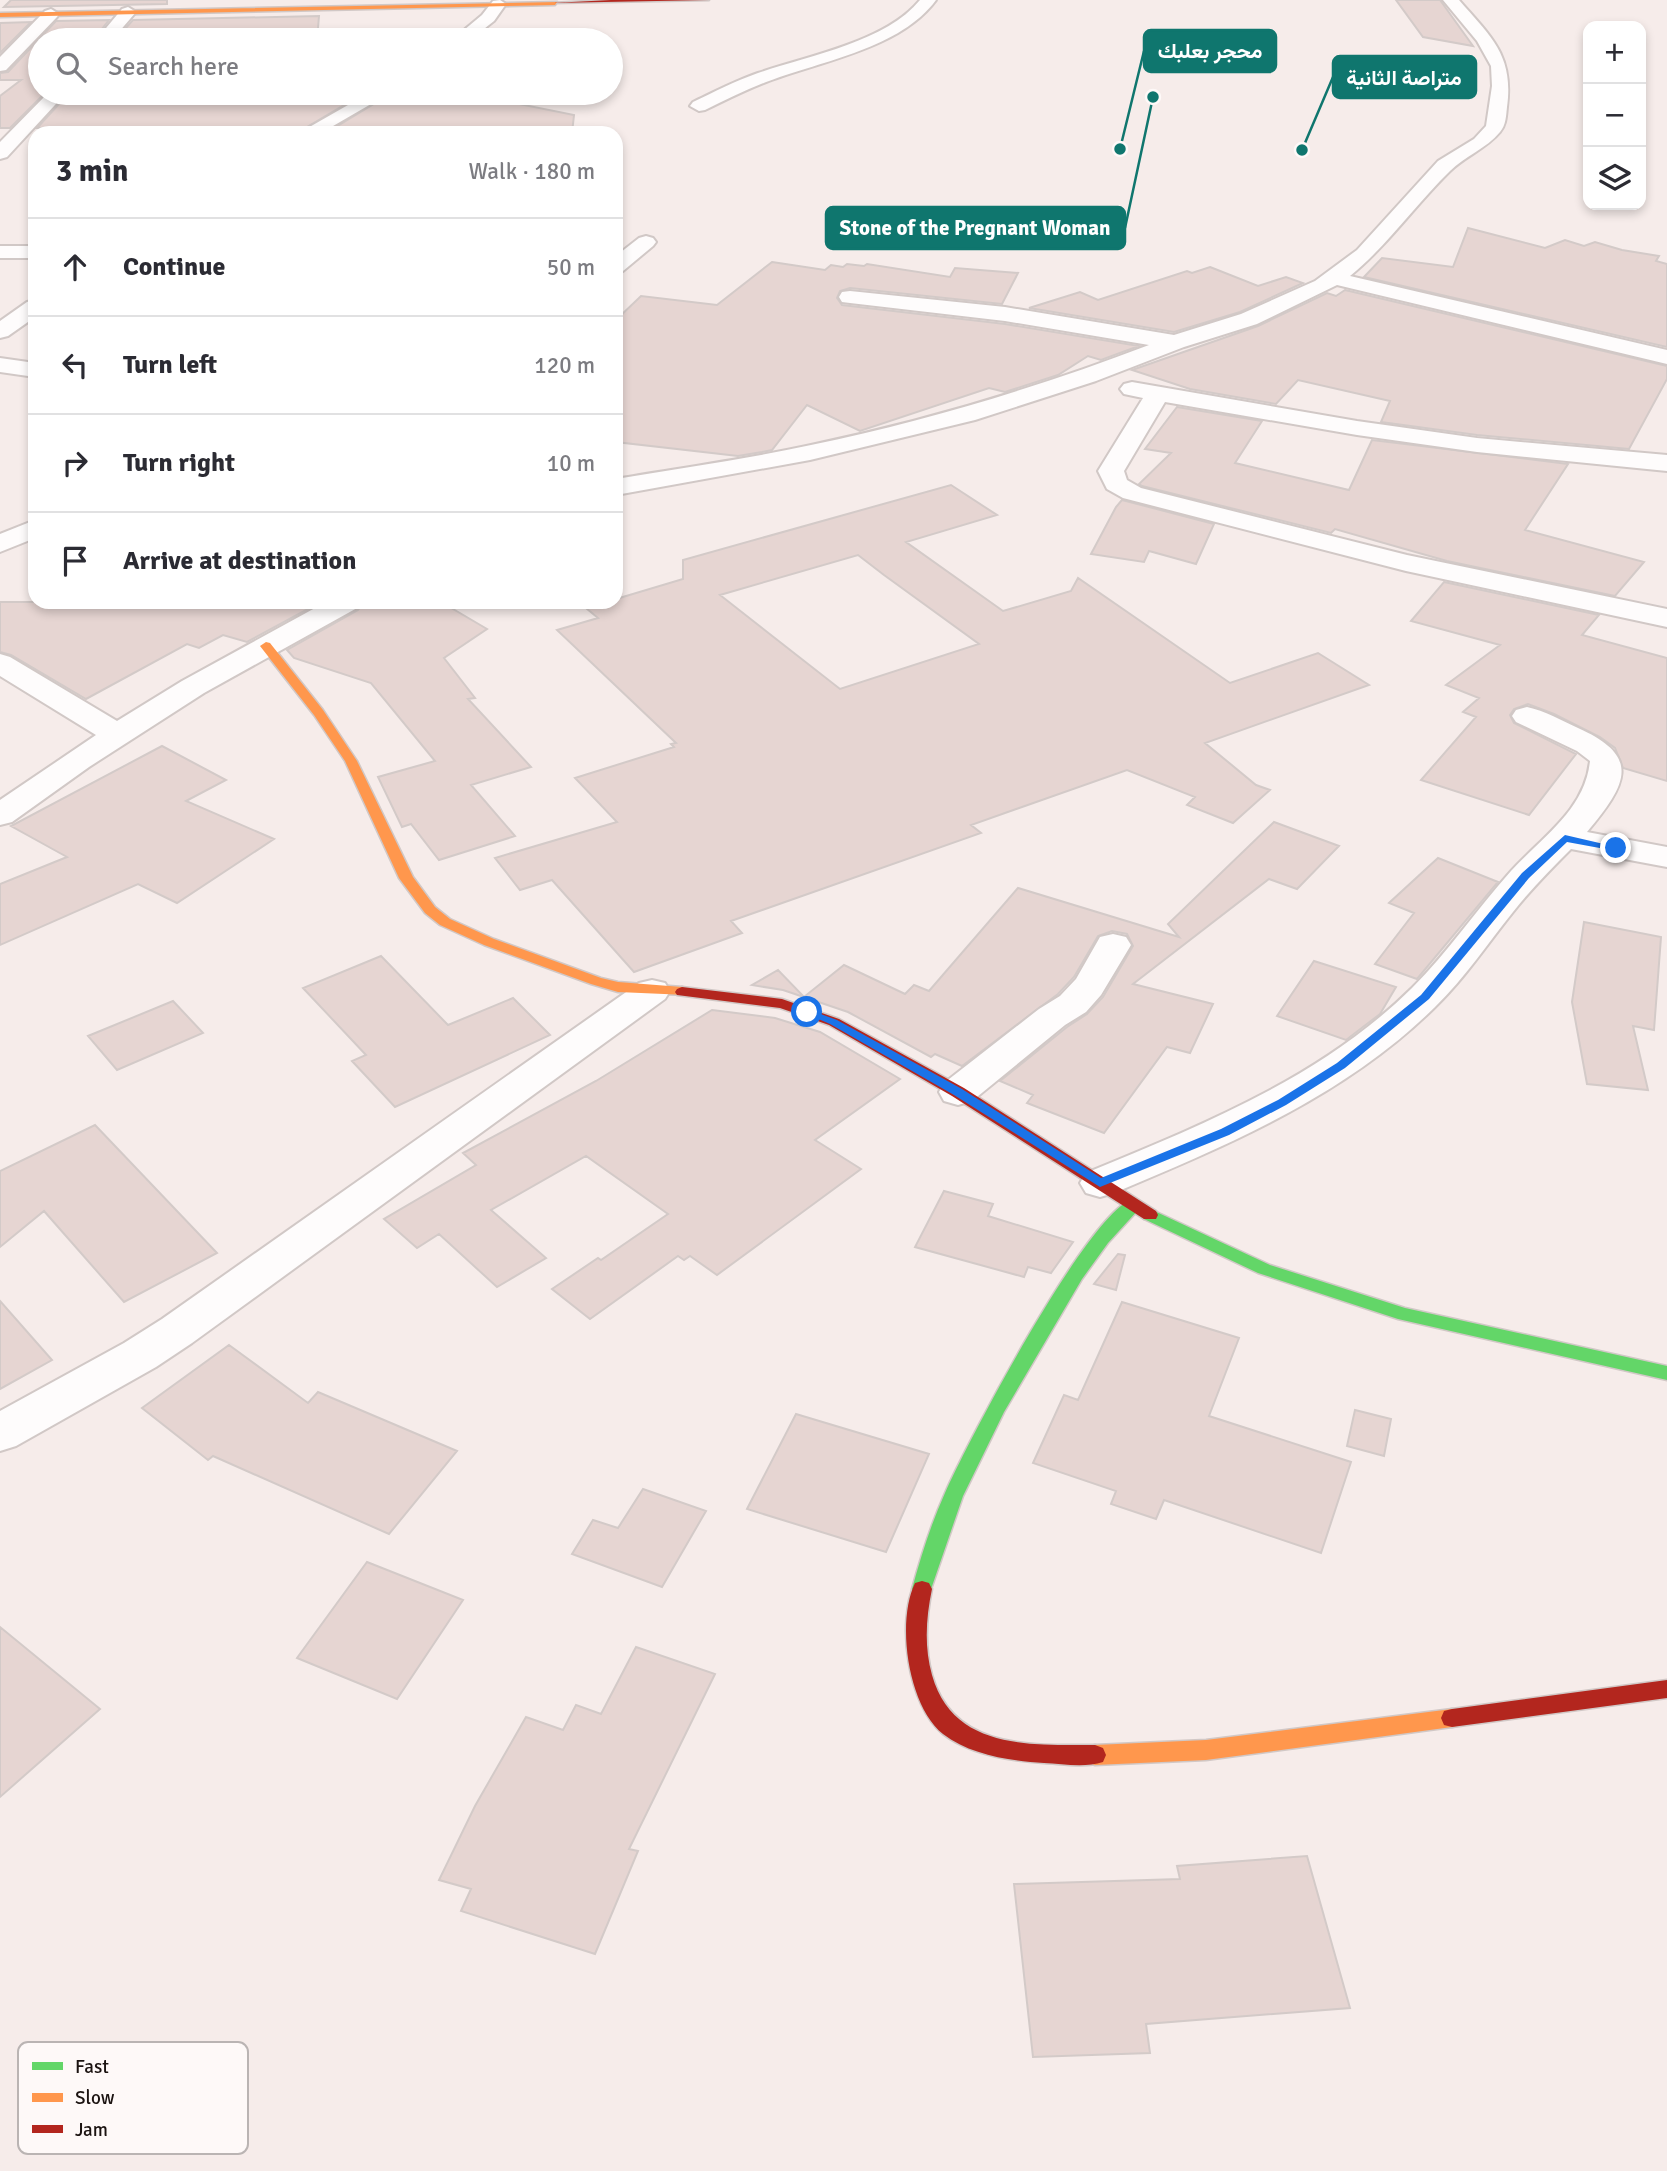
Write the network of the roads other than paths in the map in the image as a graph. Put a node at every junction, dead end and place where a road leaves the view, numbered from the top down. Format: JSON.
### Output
{"nodes":[{"id":1,"x":412,"y":0,"type":"edge"},
{"id":2,"x":706,"y":0,"type":"edge"},
{"id":3,"x":928,"y":0,"type":"edge"},
{"id":4,"x":1451,"y":0,"type":"edge"},
{"id":5,"x":652,"y":1,"type":"edge"},
{"id":6,"x":589,"y":2,"type":"edge"},
{"id":7,"x":498,"y":4,"type":"junction"},
{"id":8,"x":0,"y":9,"type":"edge"},
{"id":9,"x":128,"y":12,"type":"junction"},
{"id":10,"x":51,"y":14,"type":"junction"},
{"id":11,"x":0,"y":15,"type":"edge"},
{"id":12,"x":37,"y":28,"type":"edge"},
{"id":13,"x":114,"y":28,"type":"edge"},
{"id":14,"x":475,"y":28,"type":"edge"},
{"id":15,"x":28,"y":37,"type":"edge"},
{"id":16,"x":0,"y":66,"type":"edge"},
{"id":17,"x":46,"y":105,"type":"edge"},
{"id":18,"x":359,"y":105,"type":"edge"},
{"id":19,"x":699,"y":106,"type":"dead end"},
{"id":20,"x":321,"y":126,"type":"edge"},
{"id":21,"x":0,"y":153,"type":"edge"},
{"id":22,"x":646,"y":242,"type":"dead end"},
{"id":23,"x":0,"y":251,"type":"edge"},
{"id":24,"x":28,"y":252,"type":"edge"},
{"id":25,"x":623,"y":261,"type":"edge"},
{"id":26,"x":1335,"y":278,"type":"junction"},
{"id":27,"x":850,"y":297,"type":"dead end"},
{"id":28,"x":28,"y":312,"type":"edge"},
{"id":29,"x":0,"y":331,"type":"edge"},
{"id":30,"x":1176,"y":342,"type":"junction"},
{"id":31,"x":1667,"y":357,"type":"edge"},
{"id":32,"x":0,"y":365,"type":"edge"},
{"id":33,"x":28,"y":369,"type":"edge"},
{"id":34,"x":1088,"y":376,"type":"junction"},
{"id":35,"x":1157,"y":394,"type":"junction"},
{"id":36,"x":1667,"y":463,"type":"edge"},
{"id":37,"x":623,"y":483,"type":"edge"},
{"id":38,"x":28,"y":531,"type":"edge"},
{"id":39,"x":0,"y":544,"type":"edge"},
{"id":40,"x":334,"y":609,"type":"edge"},
{"id":41,"x":1667,"y":618,"type":"edge"},
{"id":42,"x":266,"y":646,"type":"junction"},
{"id":43,"x":0,"y":663,"type":"edge"},
{"id":44,"x":1527,"y":716,"type":"dead end"},
{"id":45,"x":118,"y":734,"type":"junction"},
{"id":46,"x":0,"y":815,"type":"edge"},
{"id":47,"x":1565,"y":838,"type":"junction"},
{"id":48,"x":1667,"y":857,"type":"edge"},
{"id":49,"x":1113,"y":945,"type":"dead end"},
{"id":50,"x":652,"y":991,"type":"junction"},
{"id":51,"x":958,"y":1092,"type":"junction"},
{"id":52,"x":1100,"y":1183,"type":"junction"},
{"id":53,"x":1133,"y":1205,"type":"junction"},
{"id":54,"x":1667,"y":1373,"type":"edge"},
{"id":55,"x":0,"y":1433,"type":"edge"},
{"id":56,"x":1667,"y":1689,"type":"edge"}],
"edges":[{"from":1,"to":8,"type":"street"},
{"from":2,"to":5,"type":"street"},
{"from":3,"to":19,"type":"street"},
{"from":4,"to":26,"type":"street"},
{"from":5,"to":6,"type":"street"},
{"from":6,"to":7,"type":"street"},
{"from":7,"to":9,"type":"street"},
{"from":7,"to":14,"type":"street"},
{"from":9,"to":10,"type":"street"},
{"from":9,"to":13,"type":"street"},
{"from":10,"to":11,"type":"street"},
{"from":10,"to":12,"type":"street"},
{"from":15,"to":16,"type":"street"},
{"from":17,"to":21,"type":"street"},
{"from":18,"to":20,"type":"street"},
{"from":22,"to":25,"type":"street"},
{"from":23,"to":24,"type":"street"},
{"from":26,"to":30,"type":"street"},
{"from":26,"to":31,"type":"street"},
{"from":27,"to":30,"type":"street"},
{"from":28,"to":29,"type":"street"},
{"from":30,"to":34,"type":"street"},
{"from":32,"to":33,"type":"street"},
{"from":34,"to":35,"type":"street"},
{"from":34,"to":37,"type":"street"},
{"from":35,"to":36,"type":"street"},
{"from":35,"to":41,"type":"street"},
{"from":38,"to":39,"type":"street"},
{"from":40,"to":42,"type":"street"},
{"from":42,"to":45,"type":"street"},
{"from":42,"to":50,"type":"street"},
{"from":43,"to":45,"type":"street"},
{"from":44,"to":47,"type":"street"},
{"from":45,"to":46,"type":"street"},
{"from":47,"to":48,"type":"street"},
{"from":47,"to":52,"type":"street"},
{"from":49,"to":51,"type":"street"},
{"from":50,"to":51,"type":"street"},
{"from":50,"to":55,"type":"street"},
{"from":51,"to":52,"type":"street"},
{"from":52,"to":53,"type":"street"},
{"from":53,"to":54,"type":"street"},
{"from":53,"to":56,"type":"street"}]}
